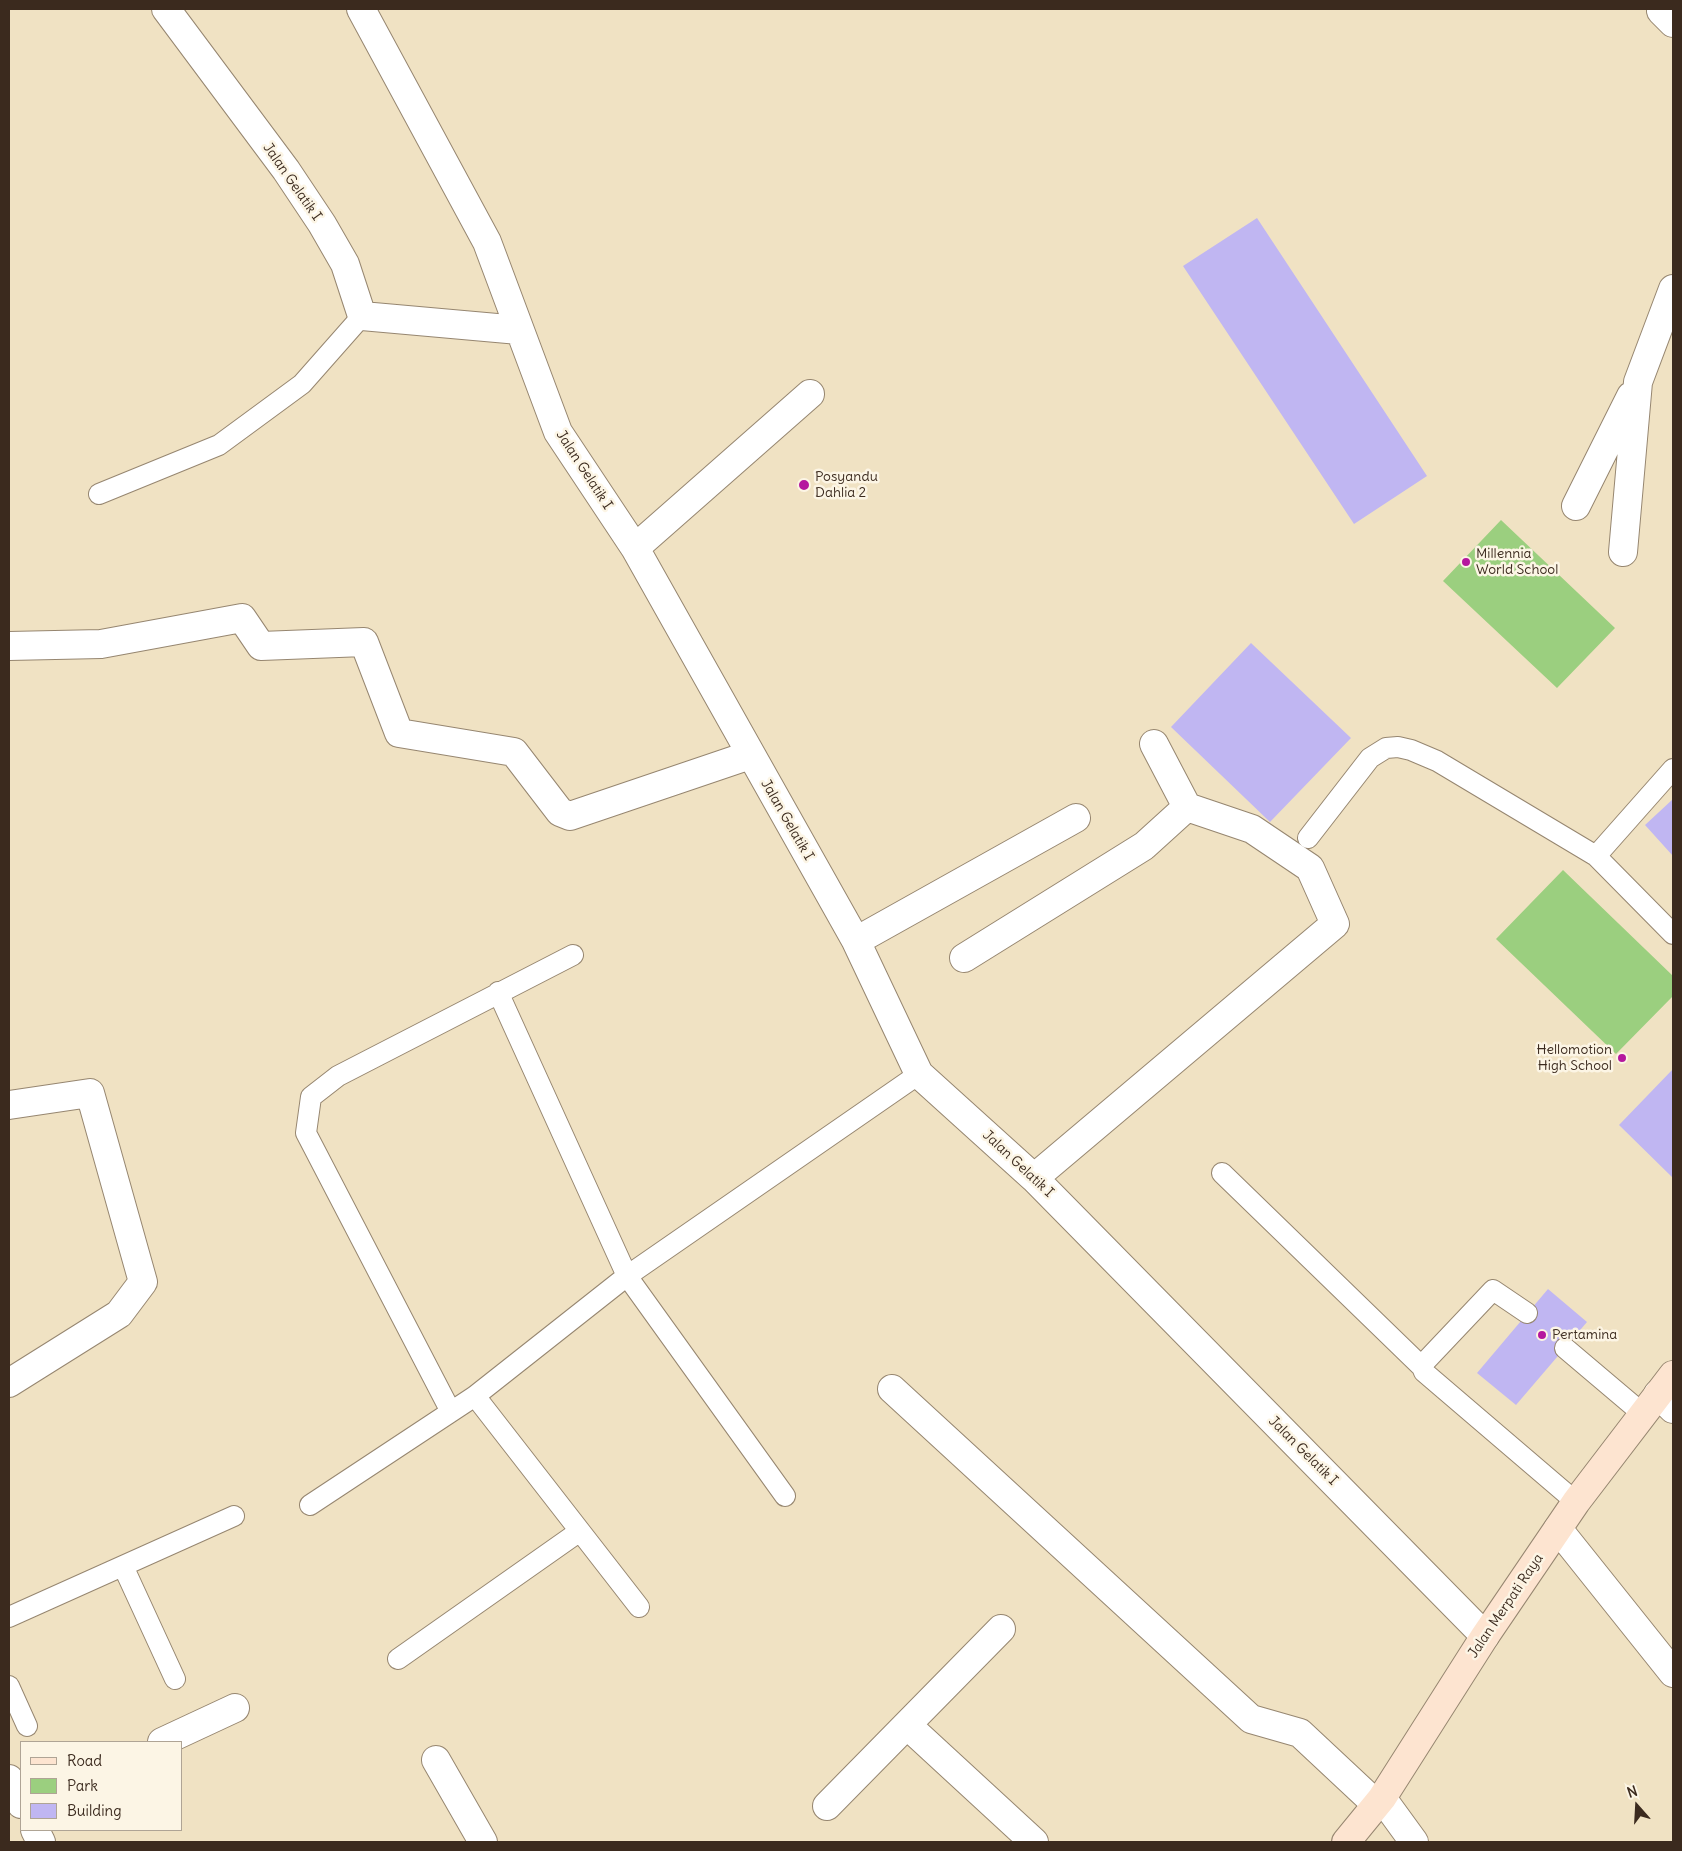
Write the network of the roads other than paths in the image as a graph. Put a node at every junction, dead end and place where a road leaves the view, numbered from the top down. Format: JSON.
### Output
{"nodes":[{"id":1,"x":166,"y":9,"type":"edge"},
{"id":2,"x":361,"y":9,"type":"edge"},
{"id":3,"x":1662,"y":9,"type":"edge"},
{"id":4,"x":1673,"y":23,"type":"edge"},
{"id":5,"x":1673,"y":290,"type":"edge"},
{"id":6,"x":362,"y":316,"type":"junction"},
{"id":7,"x":519,"y":330,"type":"junction"},
{"id":8,"x":1638,"y":382,"type":"junction"},
{"id":9,"x":810,"y":394,"type":"dead end"},
{"id":10,"x":99,"y":494,"type":"dead end"},
{"id":11,"x":1576,"y":506,"type":"dead end"},
{"id":12,"x":635,"y":548,"type":"junction"},
{"id":13,"x":1623,"y":552,"type":"dead end"},
{"id":14,"x":9,"y":646,"type":"edge"},
{"id":15,"x":1154,"y":744,"type":"dead end"},
{"id":16,"x":750,"y":755,"type":"junction"},
{"id":17,"x":1673,"y":769,"type":"edge"},
{"id":18,"x":1187,"y":807,"type":"junction"},
{"id":19,"x":1076,"y":818,"type":"dead end"},
{"id":20,"x":1308,"y":838,"type":"dead end"},
{"id":21,"x":1596,"y":856,"type":"junction"},
{"id":22,"x":1673,"y":934,"type":"edge"},
{"id":23,"x":856,"y":941,"type":"junction"},
{"id":24,"x":573,"y":955,"type":"dead end"},
{"id":25,"x":964,"y":958,"type":"dead end"},
{"id":26,"x":498,"y":992,"type":"junction"},
{"id":27,"x":919,"y":1074,"type":"junction"},
{"id":28,"x":9,"y":1105,"type":"edge"},
{"id":29,"x":1222,"y":1173,"type":"dead end"},
{"id":30,"x":1034,"y":1178,"type":"junction"},
{"id":31,"x":627,"y":1276,"type":"junction"},
{"id":32,"x":1527,"y":1313,"type":"dead end"},
{"id":33,"x":1564,"y":1348,"type":"dead end"},
{"id":34,"x":1422,"y":1367,"type":"junction"},
{"id":35,"x":9,"y":1383,"type":"edge"},
{"id":36,"x":892,"y":1389,"type":"dead end"},
{"id":37,"x":475,"y":1396,"type":"junction"},
{"id":38,"x":1662,"y":1398,"type":"edge"},
{"id":39,"x":451,"y":1412,"type":"junction"},
{"id":40,"x":785,"y":1496,"type":"dead end"},
{"id":41,"x":1576,"y":1502,"type":"junction"},
{"id":42,"x":310,"y":1506,"type":"dead end"},
{"id":43,"x":234,"y":1516,"type":"dead end"},
{"id":44,"x":1558,"y":1529,"type":"junction"},
{"id":45,"x":580,"y":1531,"type":"junction"},
{"id":46,"x":123,"y":1566,"type":"junction"},
{"id":47,"x":640,"y":1607,"type":"dead end"},
{"id":48,"x":9,"y":1618,"type":"edge"},
{"id":49,"x":1001,"y":1629,"type":"dead end"},
{"id":50,"x":1486,"y":1636,"type":"junction"},
{"id":51,"x":398,"y":1659,"type":"dead end"},
{"id":52,"x":1673,"y":1673,"type":"edge"},
{"id":53,"x":175,"y":1679,"type":"dead end"},
{"id":54,"x":9,"y":1686,"type":"edge"},
{"id":55,"x":235,"y":1708,"type":"dead end"},
{"id":56,"x":907,"y":1725,"type":"junction"},
{"id":57,"x":27,"y":1726,"type":"dead end"},
{"id":58,"x":164,"y":1741,"type":"edge"},
{"id":59,"x":436,"y":1760,"type":"dead end"},
{"id":60,"x":9,"y":1779,"type":"edge"},
{"id":61,"x":20,"y":1802,"type":"edge"},
{"id":62,"x":1379,"y":1802,"type":"junction"},
{"id":63,"x":827,"y":1806,"type":"dead end"},
{"id":64,"x":483,"y":1842,"type":"edge"},
{"id":65,"x":1034,"y":1842,"type":"edge"},
{"id":66,"x":1346,"y":1842,"type":"edge"},
{"id":67,"x":1414,"y":1842,"type":"edge"}],
"edges":[{"from":1,"to":6,"type":"street","name":"Jalan Gelatik I"},
{"from":2,"to":7,"type":"street","name":"Jalan Gelatik I"},
{"from":3,"to":4,"type":"street"},
{"from":5,"to":8,"type":"street"},
{"from":6,"to":7,"type":"street"},
{"from":6,"to":10,"type":"lane"},
{"from":7,"to":12,"type":"street","name":"Jalan Gelatik I"},
{"from":8,"to":11,"type":"street"},
{"from":8,"to":13,"type":"street"},
{"from":9,"to":12,"type":"street"},
{"from":12,"to":16,"type":"street","name":"Jalan Gelatik I"},
{"from":14,"to":16,"type":"street"},
{"from":15,"to":18,"type":"street"},
{"from":16,"to":23,"type":"street","name":"Jalan Gelatik I"},
{"from":17,"to":21,"type":"lane"},
{"from":18,"to":25,"type":"street"},
{"from":18,"to":30,"type":"street"},
{"from":19,"to":23,"type":"street"},
{"from":20,"to":21,"type":"lane"},
{"from":21,"to":22,"type":"lane"},
{"from":23,"to":27,"type":"street","name":"Jalan Gelatik I"},
{"from":24,"to":26,"type":"lane"},
{"from":26,"to":31,"type":"lane"},
{"from":26,"to":39,"type":"lane"},
{"from":27,"to":30,"type":"street","name":"Jalan Gelatik I"},
{"from":27,"to":31,"type":"lane"},
{"from":28,"to":35,"type":"street"},
{"from":29,"to":34,"type":"lane"},
{"from":30,"to":50,"type":"street","name":"Jalan Gelatik I"},
{"from":31,"to":37,"type":"lane"},
{"from":31,"to":40,"type":"lane"},
{"from":32,"to":34,"type":"lane"},
{"from":33,"to":38,"type":"lane"},
{"from":34,"to":41,"type":"lane"},
{"from":36,"to":62,"type":"street"},
{"from":37,"to":39,"type":"lane"},
{"from":37,"to":45,"type":"lane"},
{"from":38,"to":41,"type":"main road","name":"Jalan Merpati Raya"},
{"from":39,"to":42,"type":"lane"},
{"from":41,"to":44,"type":"main road","name":"Jalan Merpati Raya"},
{"from":43,"to":46,"type":"lane"},
{"from":44,"to":50,"type":"main road","name":"Jalan Merpati Raya"},
{"from":44,"to":52,"type":"street"},
{"from":45,"to":47,"type":"lane"},
{"from":45,"to":51,"type":"lane"},
{"from":46,"to":48,"type":"lane"},
{"from":46,"to":53,"type":"lane"},
{"from":49,"to":56,"type":"street"},
{"from":50,"to":62,"type":"main road","name":"Jalan Merpati Raya"},
{"from":54,"to":57,"type":"lane"},
{"from":55,"to":58,"type":"street"},
{"from":56,"to":63,"type":"street"},
{"from":56,"to":65,"type":"street"},
{"from":59,"to":64,"type":"street"},
{"from":60,"to":61,"type":"street"},
{"from":62,"to":66,"type":"main road","name":"Jalan Merpati Raya"},
{"from":62,"to":67,"type":"street"}]}
